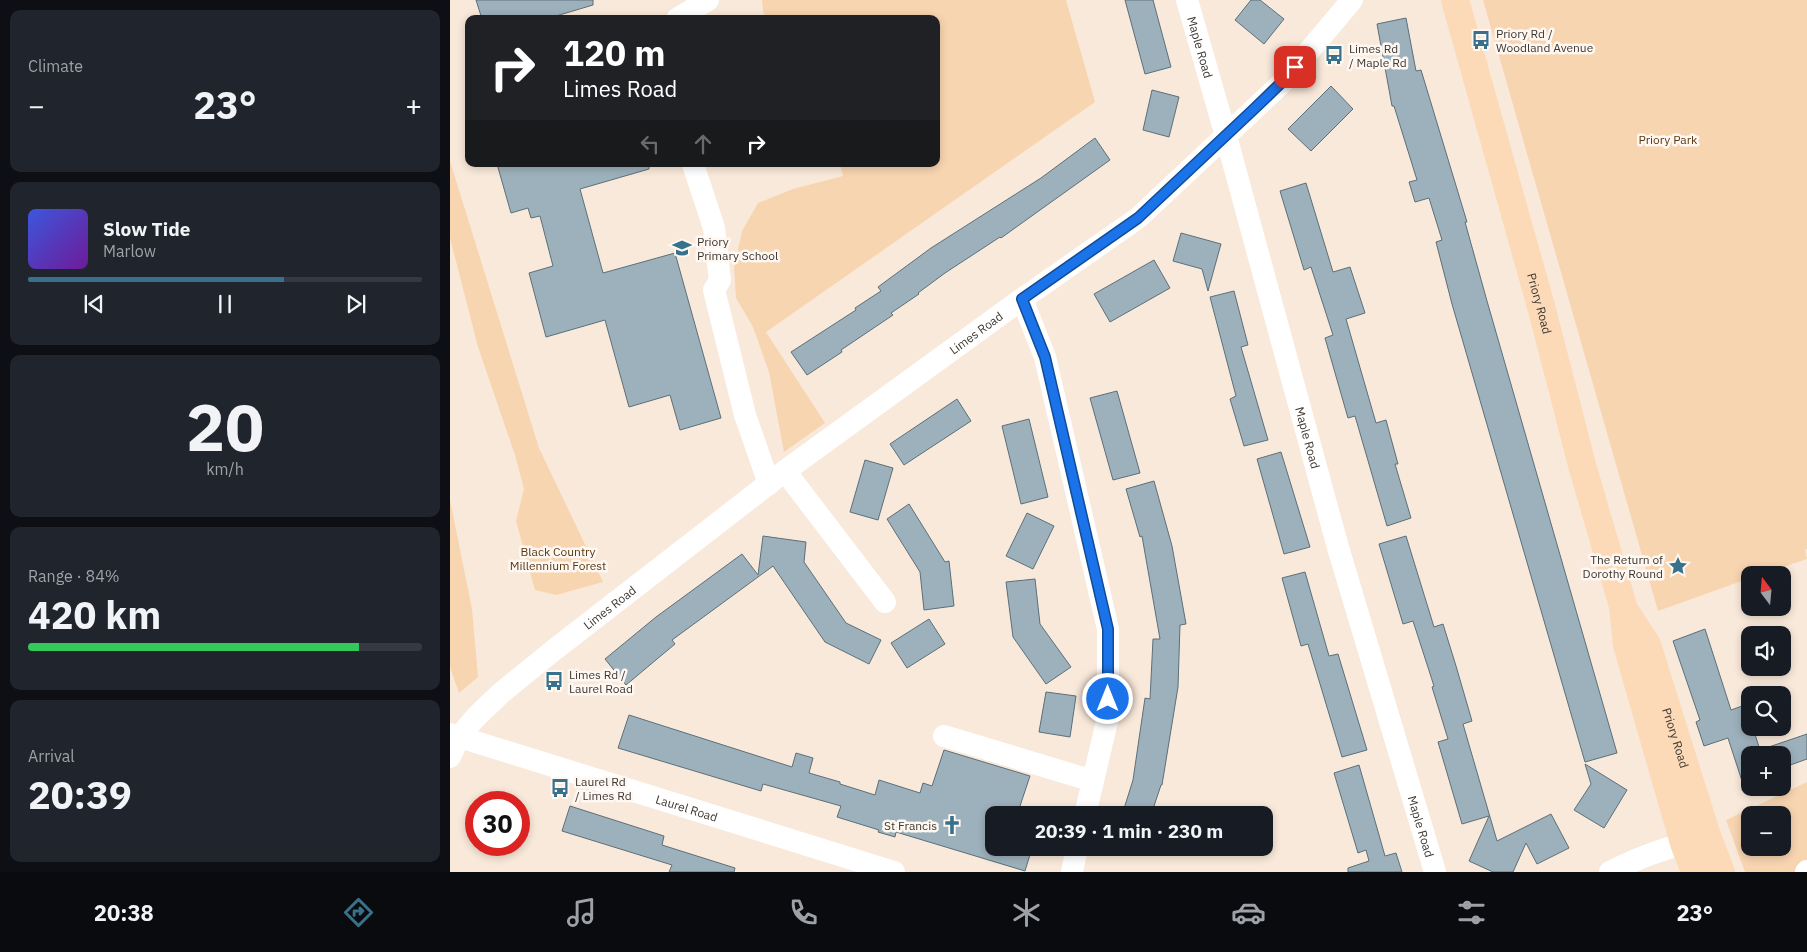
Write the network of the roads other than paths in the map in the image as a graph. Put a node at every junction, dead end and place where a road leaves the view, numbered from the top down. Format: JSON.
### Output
{"nodes":[{"id":1,"x":708,"y":0,"type":"edge"},
{"id":2,"x":1187,"y":0,"type":"edge"},
{"id":3,"x":1352,"y":0,"type":"edge"},
{"id":4,"x":1455,"y":0,"type":"edge"},
{"id":5,"x":684,"y":15,"type":"edge"},
{"id":6,"x":1226,"y":136,"type":"junction"},
{"id":7,"x":694,"y":167,"type":"edge"},
{"id":8,"x":1022,"y":299,"type":"junction"},
{"id":9,"x":777,"y":477,"type":"junction"},
{"id":10,"x":885,"y":602,"type":"dead end"},
{"id":11,"x":1623,"y":606,"type":"junction"},
{"id":12,"x":944,"y":736,"type":"dead end"},
{"id":13,"x":453,"y":742,"type":"edge"},
{"id":14,"x":1093,"y":781,"type":"junction"},
{"id":15,"x":1087,"y":806,"type":"edge"},
{"id":16,"x":1696,"y":841,"type":"junction"},
{"id":17,"x":1076,"y":856,"type":"edge"},
{"id":18,"x":894,"y":872,"type":"edge"},
{"id":19,"x":1072,"y":872,"type":"edge"},
{"id":20,"x":1435,"y":872,"type":"edge"},
{"id":21,"x":1610,"y":872,"type":"edge"},
{"id":22,"x":1696,"y":872,"type":"edge"},
{"id":23,"x":1720,"y":872,"type":"edge"}],
"edges":[{"from":1,"to":5,"type":"street"},
{"from":2,"to":6,"type":"street","name":"Maple Road"},
{"from":3,"to":6,"type":"street","name":"Limes Road"},
{"from":4,"to":11,"type":"main road","name":"Priory Road"},
{"from":6,"to":8,"type":"street","name":"Limes Road"},
{"from":6,"to":20,"type":"street","name":"Maple Road"},
{"from":7,"to":9,"type":"street"},
{"from":8,"to":9,"type":"street","name":"Limes Road"},
{"from":8,"to":14,"type":"street"},
{"from":9,"to":10,"type":"street"},
{"from":9,"to":13,"type":"street","name":"Limes Road"},
{"from":11,"to":16,"type":"main road","name":"Priory Road"},
{"from":11,"to":16,"type":"main road","name":"Priory Road"},
{"from":12,"to":14,"type":"street"},
{"from":13,"to":18,"type":"street","name":"Laurel Road"},
{"from":14,"to":15,"type":"street"},
{"from":16,"to":21,"type":"street"},
{"from":16,"to":22,"type":"main road","name":"Priory Road"},
{"from":16,"to":23,"type":"main road","name":"Priory Road"},
{"from":17,"to":19,"type":"street"}]}
